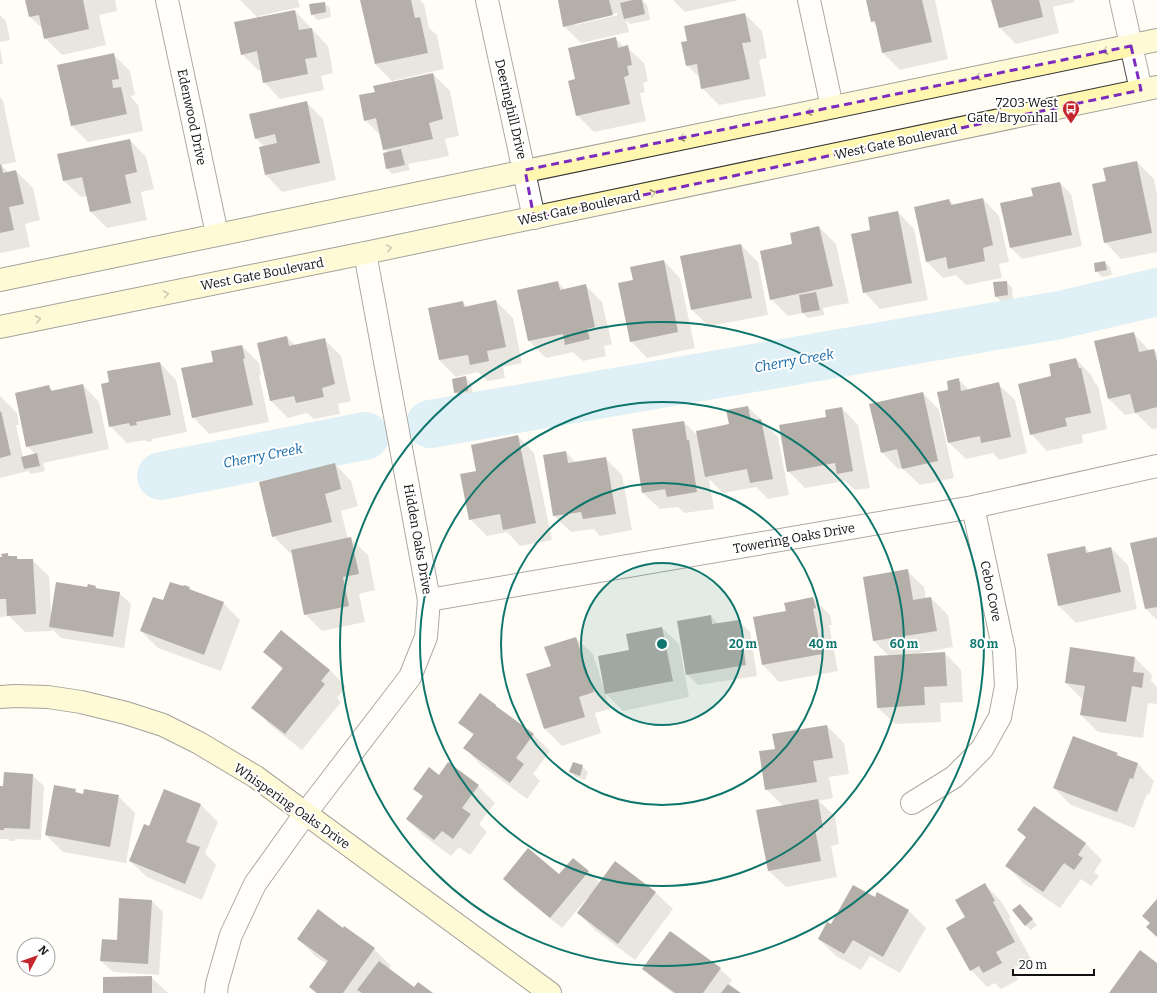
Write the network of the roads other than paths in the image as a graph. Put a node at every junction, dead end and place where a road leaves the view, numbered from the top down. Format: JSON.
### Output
{"nodes":[{"id":1,"x":167,"y":0,"type":"edge"},
{"id":2,"x":487,"y":0,"type":"edge"},
{"id":3,"x":809,"y":0,"type":"edge"},
{"id":4,"x":1121,"y":0,"type":"edge"},
{"id":5,"x":1157,"y":40,"type":"edge"},
{"id":6,"x":1131,"y":46,"type":"junction"},
{"id":7,"x":1149,"y":88,"type":"edge"},
{"id":8,"x":832,"y":107,"type":"junction"},
{"id":9,"x":525,"y":170,"type":"junction"},
{"id":10,"x":534,"y":218,"type":"junction"},
{"id":11,"x":217,"y":234,"type":"junction"},
{"id":12,"x":365,"y":253,"type":"junction"},
{"id":13,"x":0,"y":280,"type":"edge"},
{"id":14,"x":0,"y":327,"type":"edge"},
{"id":15,"x":1157,"y":466,"type":"edge"},
{"id":16,"x":973,"y":507,"type":"junction"},
{"id":17,"x":429,"y":600,"type":"junction"},
{"id":18,"x":0,"y":697,"type":"edge"},
{"id":19,"x":912,"y":803,"type":"dead end"},
{"id":20,"x":305,"y":814,"type":"junction"},
{"id":21,"x":216,"y":993,"type":"edge"},
{"id":22,"x":550,"y":993,"type":"edge"}],
"edges":[{"from":1,"to":11,"type":"street","name":"Edenwood Drive"},
{"from":2,"to":9,"type":"street","name":"Deeringhill Drive"},
{"from":3,"to":8,"type":"street"},
{"from":4,"to":6,"type":"street"},
{"from":5,"to":6,"type":"main road"},
{"from":6,"to":7,"type":"street"},
{"from":6,"to":8,"type":"main road","one_way":true},
{"from":10,"to":7,"type":"main road","name":"West Gate Boulevard","one_way":true},
{"from":8,"to":9,"type":"main road","one_way":true},
{"from":9,"to":10,"type":"street","name":"Deeringhill Drive"},
{"from":9,"to":11,"type":"main road"},
{"from":12,"to":10,"type":"main road","name":"West Gate Boulevard","one_way":true},
{"from":11,"to":13,"type":"main road"},
{"from":14,"to":12,"type":"main road","name":"West Gate Boulevard","one_way":true},
{"from":12,"to":17,"type":"street","name":"Hidden Oaks Drive"},
{"from":15,"to":16,"type":"street","name":"Towering Oaks Drive"},
{"from":16,"to":17,"type":"street","name":"Towering Oaks Drive"},
{"from":16,"to":19,"type":"street","name":"Cebo Cove"},
{"from":17,"to":20,"type":"street","name":"Hidden Oaks Drive"},
{"from":18,"to":20,"type":"main road","name":"Whispering Oaks Drive"},
{"from":20,"to":21,"type":"street","name":"Hidden Oaks Drive"},
{"from":20,"to":22,"type":"main road","name":"Whispering Oaks Drive"}]}
